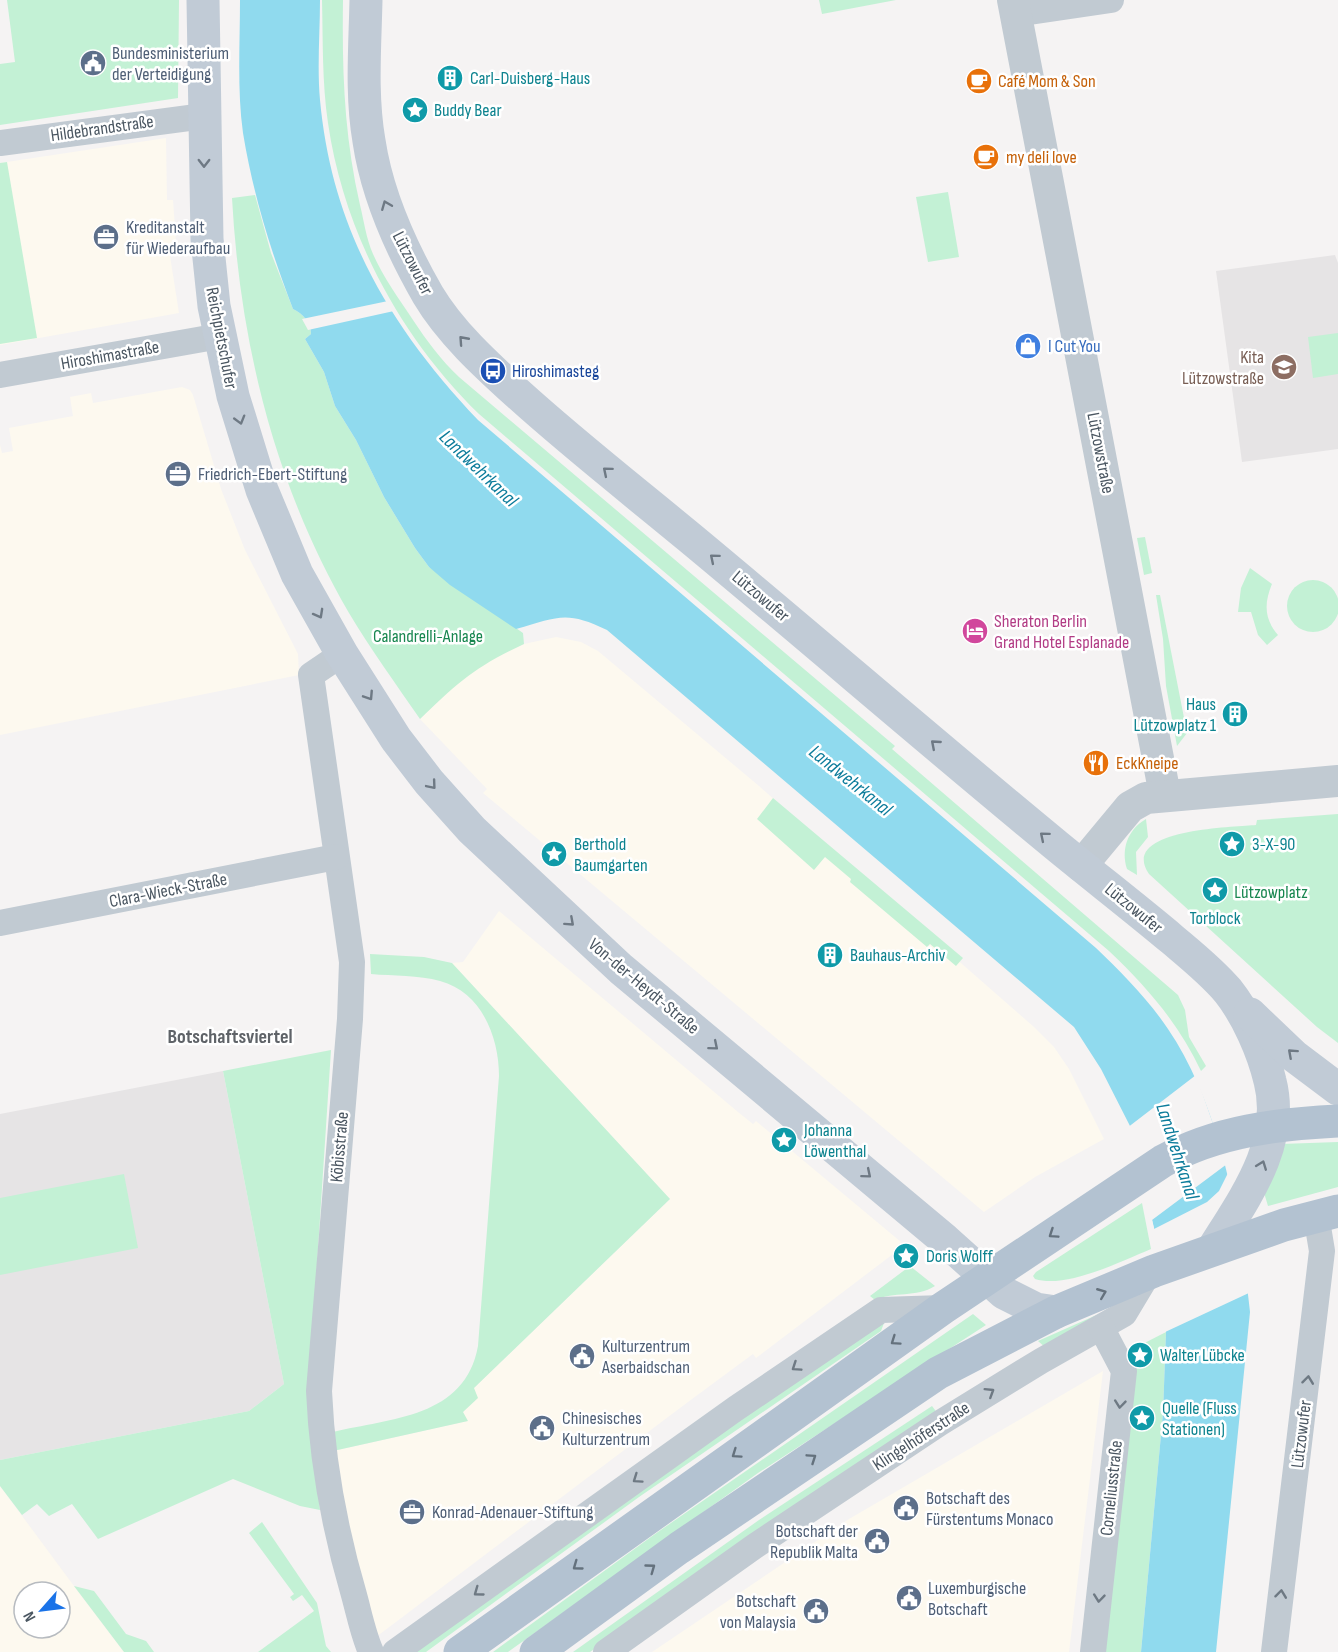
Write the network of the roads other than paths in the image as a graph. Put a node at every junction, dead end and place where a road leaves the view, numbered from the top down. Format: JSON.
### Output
{"nodes":[{"id":1,"x":203,"y":0,"type":"edge"},
{"id":2,"x":366,"y":0,"type":"edge"},
{"id":3,"x":1111,"y":0,"type":"edge"},
{"id":4,"x":1015,"y":7,"type":"edge"},
{"id":5,"x":204,"y":116,"type":"junction"},
{"id":6,"x":0,"y":143,"type":"edge"},
{"id":7,"x":220,"y":336,"type":"junction"},
{"id":8,"x":0,"y":375,"type":"edge"},
{"id":9,"x":342,"y":654,"type":"junction"},
{"id":10,"x":1338,"y":781,"type":"edge"},
{"id":11,"x":1165,"y":795,"type":"junction"},
{"id":12,"x":336,"y":857,"type":"junction"},
{"id":13,"x":1081,"y":866,"type":"junction"},
{"id":14,"x":0,"y":923,"type":"edge"},
{"id":15,"x":1232,"y":996,"type":"junction"},
{"id":16,"x":1338,"y":1089,"type":"edge"},
{"id":17,"x":1338,"y":1121,"type":"edge"},
{"id":18,"x":1271,"y":1127,"type":"junction"},
{"id":19,"x":1327,"y":1213,"type":"edge"},
{"id":20,"x":1213,"y":1249,"type":"junction"},
{"id":21,"x":1151,"y":1272,"type":"junction"},
{"id":22,"x":987,"y":1280,"type":"junction"},
{"id":23,"x":943,"y":1308,"type":"junction"},
{"id":24,"x":1056,"y":1312,"type":"junction"},
{"id":25,"x":1102,"y":1329,"type":"junction"},
{"id":26,"x":371,"y":1652,"type":"edge"},
{"id":27,"x":395,"y":1652,"type":"edge"},
{"id":28,"x":460,"y":1652,"type":"edge"},
{"id":29,"x":536,"y":1652,"type":"edge"},
{"id":30,"x":606,"y":1652,"type":"edge"},
{"id":31,"x":1093,"y":1652,"type":"edge"},
{"id":32,"x":1274,"y":1652,"type":"edge"}],
"edges":[{"from":1,"to":5,"type":"main road","name":"Reichpietschufer"},
{"from":13,"to":2,"type":"main road","name":"Lützowufer","one_way":true},
{"from":3,"to":4,"type":"street"},
{"from":4,"to":11,"type":"street","name":"Lützowstraße"},
{"from":5,"to":6,"type":"street","name":"Hildebrandstraße"},
{"from":5,"to":7,"type":"main road","name":"Reichpietschufer","one_way":true},
{"from":7,"to":8,"type":"street","name":"Hiroshimastraße"},
{"from":7,"to":9,"type":"main road","name":"Reichpietschufer","one_way":true},
{"from":9,"to":12,"type":"street","name":"Köbisstraße"},
{"from":9,"to":22,"type":"main road","name":"Von-der-Heydt-Straße","one_way":true},
{"from":10,"to":11,"type":"street"},
{"from":11,"to":13,"type":"street"},
{"from":12,"to":14,"type":"street","name":"Clara-Wieck-Straße"},
{"from":12,"to":26,"type":"street","name":"Köbisstraße"},
{"from":13,"to":15,"type":"main road","name":"Lützowufer"},
{"from":16,"to":15,"type":"main road","one_way":true},
{"from":15,"to":18,"type":"main road","name":"Lützowufer"},
{"from":17,"to":18,"type":"main road"},
{"from":20,"to":18,"type":"main road","name":"Lützowufer","one_way":true},
{"from":18,"to":22,"type":"main road","one_way":true},
{"from":19,"to":20,"type":"main road"},
{"from":32,"to":19,"type":"street","name":"Lützowufer","one_way":true},
{"from":20,"to":21,"type":"main road"},
{"from":24,"to":21,"type":"main road","one_way":true},
{"from":21,"to":25,"type":"street","name":"Klingelhöferstraße"},
{"from":22,"to":23,"type":"main road"},
{"from":22,"to":24,"type":"main road"},
{"from":23,"to":27,"type":"street","one_way":true},
{"from":23,"to":28,"type":"main road","one_way":true},
{"from":29,"to":24,"type":"main road","one_way":true},
{"from":30,"to":25,"type":"street","name":"Klingelhöferstraße","one_way":true},
{"from":25,"to":31,"type":"street","name":"Corneliusstraße","one_way":true}]}
